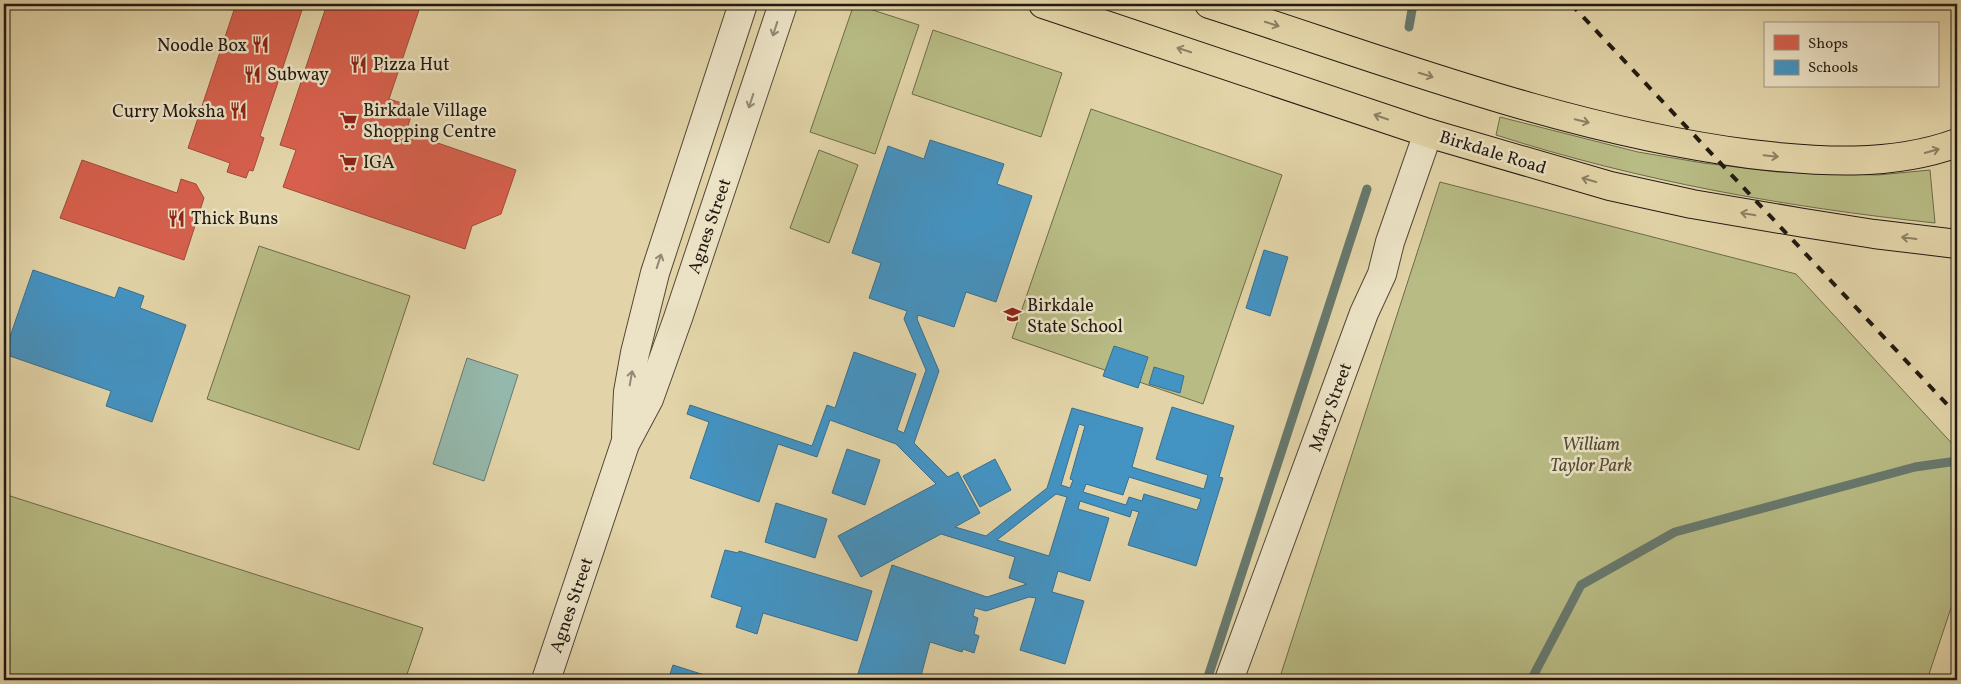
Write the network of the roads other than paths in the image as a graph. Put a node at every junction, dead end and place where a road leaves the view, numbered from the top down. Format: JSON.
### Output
{"nodes":[{"id":1,"x":743,"y":4,"type":"edge"},
{"id":2,"x":783,"y":4,"type":"edge"},
{"id":3,"x":1043,"y":4,"type":"edge"},
{"id":4,"x":1209,"y":4,"type":"edge"},
{"id":5,"x":1428,"y":133,"type":"junction"},
{"id":6,"x":1957,"y":143,"type":"edge"},
{"id":7,"x":1957,"y":244,"type":"edge"},
{"id":8,"x":625,"y":444,"type":"junction"},
{"id":9,"x":546,"y":680,"type":"edge"},
{"id":10,"x":1229,"y":680,"type":"edge"}],
"edges":[{"from":8,"to":1,"type":"street","name":"Agnes Street","one_way":true},
{"from":2,"to":8,"type":"street","name":"Agnes Street","one_way":true},
{"from":5,"to":3,"type":"main road","name":"Birkdale Road","one_way":true},
{"from":4,"to":6,"type":"main road","one_way":true},
{"from":7,"to":5,"type":"main road","name":"Birkdale Road","one_way":true},
{"from":5,"to":10,"type":"street","name":"Mary Street"},
{"from":8,"to":9,"type":"street","name":"Agnes Street"}]}
